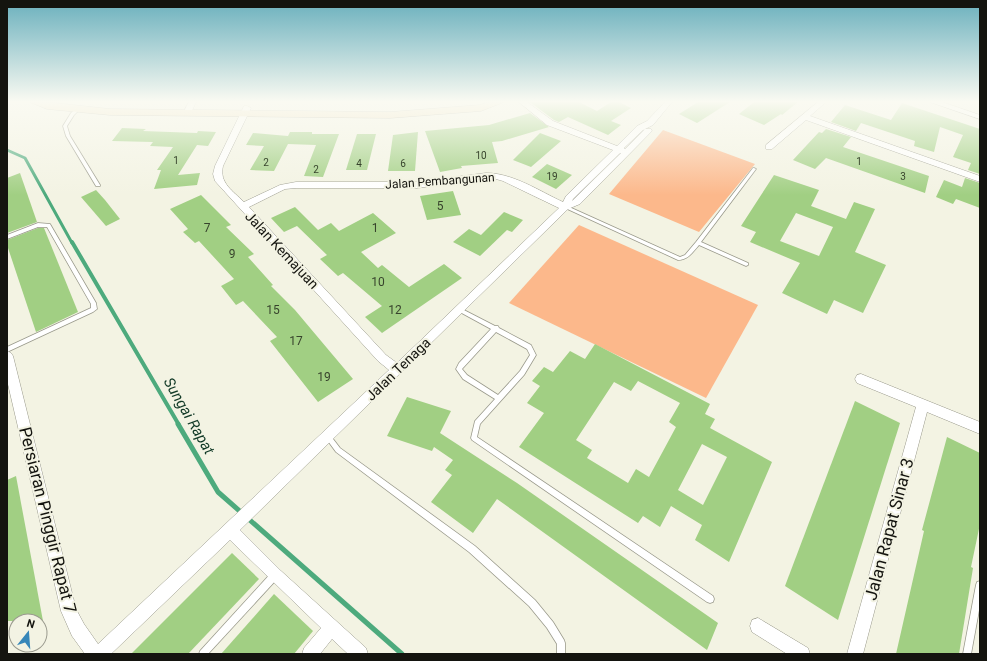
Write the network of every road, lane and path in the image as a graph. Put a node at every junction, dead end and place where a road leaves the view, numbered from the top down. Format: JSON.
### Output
{"nodes":[{"id":1,"x":67,"y":133,"type":"edge"},
{"id":2,"x":236,"y":133,"type":"edge"},
{"id":3,"x":575,"y":133,"type":"edge"},
{"id":4,"x":645,"y":133,"type":"edge"},
{"id":5,"x":786,"y":133,"type":"edge"},
{"id":6,"x":850,"y":133,"type":"edge"},
{"id":7,"x":769,"y":147,"type":"dead end"},
{"id":8,"x":622,"y":151,"type":"junction"},
{"id":9,"x":600,"y":167,"type":"junction"},
{"id":10,"x":754,"y":169,"type":"dead end"},
{"id":11,"x":609,"y":171,"type":"junction"},
{"id":12,"x":589,"y":179,"type":"junction"},
{"id":13,"x":980,"y":179,"type":"edge"},
{"id":14,"x":598,"y":182,"type":"junction"},
{"id":15,"x":98,"y":185,"type":"dead end"},
{"id":16,"x":565,"y":206,"type":"junction"},
{"id":17,"x":242,"y":207,"type":"junction"},
{"id":18,"x":7,"y":236,"type":"edge"},
{"id":19,"x":698,"y":243,"type":"junction"},
{"id":20,"x":746,"y":264,"type":"dead end"},
{"id":21,"x":460,"y":310,"type":"junction"},
{"id":22,"x":496,"y":328,"type":"junction"},
{"id":23,"x":7,"y":350,"type":"edge"},
{"id":24,"x":7,"y":356,"type":"edge"},
{"id":25,"x":397,"y":370,"type":"junction"},
{"id":26,"x":861,"y":379,"type":"dead end"},
{"id":27,"x":498,"y":398,"type":"junction"},
{"id":28,"x":923,"y":404,"type":"junction"},
{"id":29,"x":980,"y":428,"type":"edge"},
{"id":30,"x":328,"y":437,"type":"junction"},
{"id":31,"x":234,"y":527,"type":"junction"},
{"id":32,"x":275,"y":575,"type":"junction"},
{"id":33,"x":980,"y":585,"type":"edge"},
{"id":34,"x":710,"y":599,"type":"dead end"},
{"id":35,"x":758,"y":626,"type":"dead end"},
{"id":36,"x":331,"y":628,"type":"junction"},
{"id":37,"x":95,"y":654,"type":"edge"},
{"id":38,"x":99,"y":654,"type":"edge"},
{"id":39,"x":203,"y":654,"type":"edge"},
{"id":40,"x":310,"y":654,"type":"edge"},
{"id":41,"x":360,"y":654,"type":"edge"},
{"id":42,"x":561,"y":654,"type":"edge"},
{"id":43,"x":802,"y":654,"type":"edge"},
{"id":44,"x":855,"y":654,"type":"edge"},
{"id":45,"x":967,"y":654,"type":"edge"}],
"edges":[{"from":1,"to":15,"type":"lane"},
{"from":2,"to":17,"type":"street","name":"Jalan Kemajuan"},
{"from":3,"to":8,"type":"street"},
{"from":4,"to":8,"type":"street","name":"Jalan Tenaga"},
{"from":5,"to":7,"type":"street"},
{"from":6,"to":13,"type":"street"},
{"from":8,"to":9,"type":"street","name":"Jalan Tenaga"},
{"from":8,"to":11,"type":"street","name":"Jalan Tenaga"},
{"from":9,"to":11,"type":"street"},
{"from":9,"to":12,"type":"street","name":"Jalan Tenaga"},
{"from":10,"to":19,"type":"lane"},
{"from":11,"to":14,"type":"street","name":"Jalan Tenaga"},
{"from":12,"to":14,"type":"street"},
{"from":12,"to":16,"type":"street","name":"Jalan Tenaga"},
{"from":14,"to":16,"type":"street","name":"Jalan Tenaga"},
{"from":16,"to":17,"type":"street","name":"Jalan Pembangunan"},
{"from":16,"to":19,"type":"lane"},
{"from":16,"to":21,"type":"street","name":"Jalan Tenaga"},
{"from":17,"to":25,"type":"street","name":"Jalan Kemajuan"},
{"from":18,"to":23,"type":"lane"},
{"from":19,"to":20,"type":"lane"},
{"from":21,"to":22,"type":"lane"},
{"from":21,"to":25,"type":"street","name":"Jalan Tenaga"},
{"from":22,"to":27,"type":"lane"},
{"from":22,"to":27,"type":"lane"},
{"from":24,"to":37,"type":"street","name":"Persiaran Pinggir Rapat 7"},
{"from":25,"to":30,"type":"street","name":"Jalan Tenaga"},
{"from":26,"to":28,"type":"street"},
{"from":27,"to":34,"type":"lane"},
{"from":28,"to":29,"type":"street"},
{"from":28,"to":44,"type":"street","name":"Jalan Rapat Sinar 3"},
{"from":30,"to":31,"type":"street","name":"Jalan Tenaga"},
{"from":30,"to":42,"type":"lane"},
{"from":31,"to":32,"type":"street"},
{"from":31,"to":38,"type":"street","name":"Jalan Tenaga"},
{"from":32,"to":36,"type":"street"},
{"from":32,"to":39,"type":"lane"},
{"from":33,"to":45,"type":"lane"},
{"from":35,"to":43,"type":"street"},
{"from":36,"to":40,"type":"street"},
{"from":36,"to":41,"type":"street"}]}
